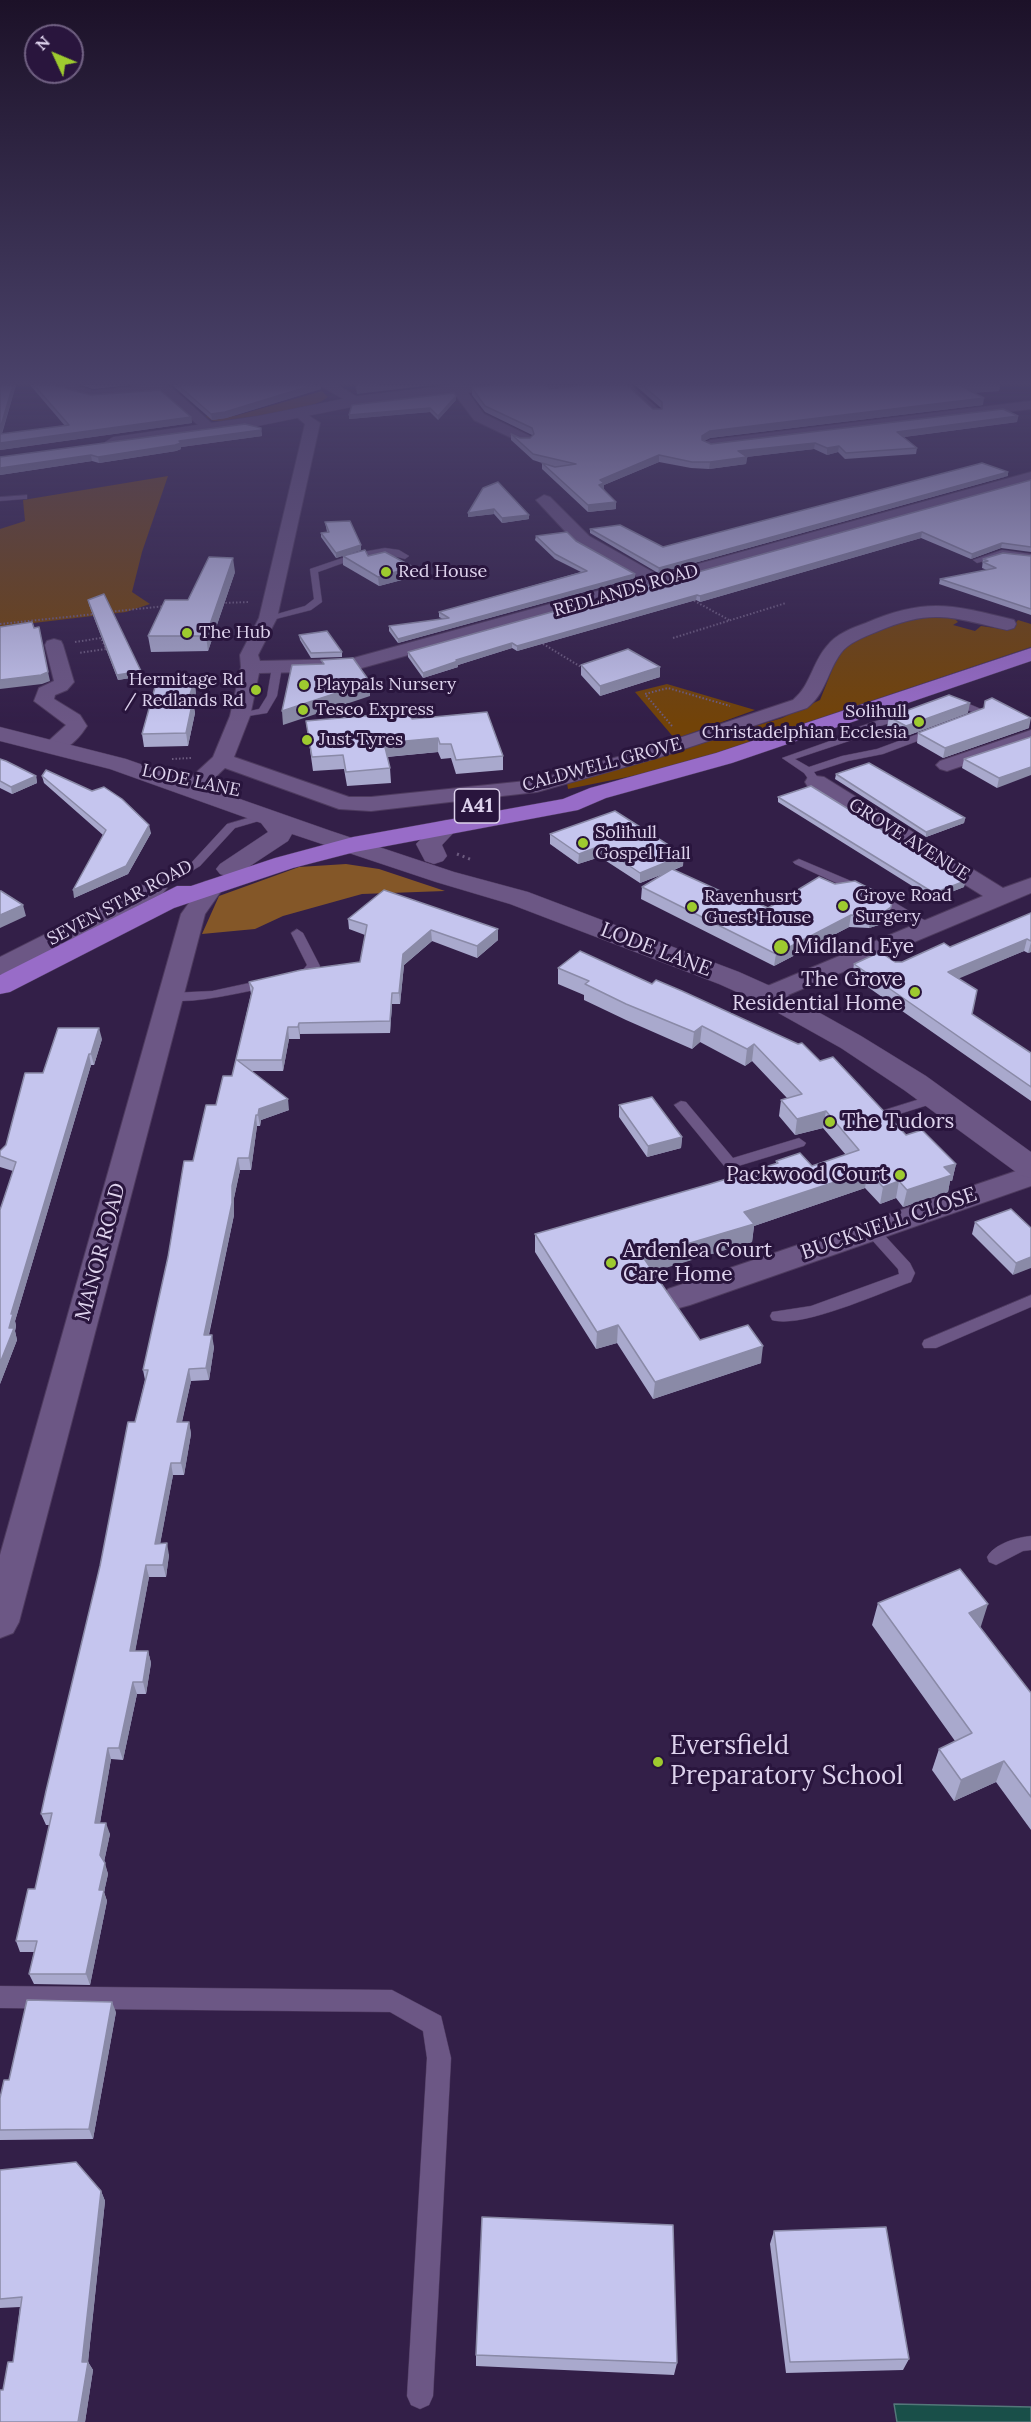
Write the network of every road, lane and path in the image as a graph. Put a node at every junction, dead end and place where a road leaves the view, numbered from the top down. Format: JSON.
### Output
{"nodes":[{"id":1,"x":296,"y":498,"type":"edge"},
{"id":2,"x":957,"y":498,"type":"edge"},
{"id":3,"x":544,"y":500,"type":"dead end"},
{"id":4,"x":405,"y":556,"type":"dead end"},
{"id":5,"x":1031,"y":557,"type":"edge"},
{"id":6,"x":977,"y":560,"type":"edge"},
{"id":7,"x":659,"y":582,"type":"junction"},
{"id":8,"x":786,"y":603,"type":"dead end"},
{"id":9,"x":217,"y":604,"type":"edge"},
{"id":10,"x":172,"y":606,"type":"edge"},
{"id":11,"x":270,"y":609,"type":"junction"},
{"id":12,"x":729,"y":621,"type":"junction"},
{"id":13,"x":508,"y":623,"type":"junction"},
{"id":14,"x":0,"y":624,"type":"edge"},
{"id":15,"x":1007,"y":624,"type":"dead end"},
{"id":16,"x":673,"y":638,"type":"dead end"},
{"id":17,"x":54,"y":645,"type":"dead end"},
{"id":18,"x":1031,"y":654,"type":"edge"},
{"id":19,"x":591,"y":664,"type":"edge"},
{"id":20,"x":250,"y":667,"type":"junction"},
{"id":21,"x":277,"y":667,"type":"junction"},
{"id":22,"x":936,"y":703,"type":"edge"},
{"id":23,"x":916,"y":710,"type":"edge"},
{"id":24,"x":240,"y":716,"type":"junction"},
{"id":25,"x":765,"y":716,"type":"junction"},
{"id":26,"x":0,"y":734,"type":"edge"},
{"id":27,"x":1031,"y":735,"type":"edge"},
{"id":28,"x":686,"y":743,"type":"junction"},
{"id":29,"x":52,"y":747,"type":"junction"},
{"id":30,"x":222,"y":760,"type":"junction"},
{"id":31,"x":947,"y":766,"type":"dead end"},
{"id":32,"x":130,"y":769,"type":"junction"},
{"id":33,"x":812,"y":777,"type":"junction"},
{"id":34,"x":199,"y":780,"type":"junction"},
{"id":35,"x":598,"y":793,"type":"junction"},
{"id":36,"x":267,"y":817,"type":"junction"},
{"id":37,"x":447,"y":826,"type":"junction"},
{"id":38,"x":322,"y":836,"type":"junction"},
{"id":39,"x":355,"y":836,"type":"junction"},
{"id":40,"x":390,"y":837,"type":"junction"},
{"id":41,"x":434,"y":856,"type":"junction"},
{"id":42,"x":799,"y":862,"type":"dead end"},
{"id":43,"x":220,"y":878,"type":"junction"},
{"id":44,"x":1031,"y":885,"type":"edge"},
{"id":45,"x":1002,"y":897,"type":"junction"},
{"id":46,"x":519,"y":898,"type":"junction"},
{"id":47,"x":172,"y":902,"type":"junction"},
{"id":48,"x":930,"y":927,"type":"junction"},
{"id":49,"x":297,"y":933,"type":"dead end"},
{"id":50,"x":0,"y":967,"type":"edge"},
{"id":51,"x":0,"y":986,"type":"edge"},
{"id":52,"x":767,"y":995,"type":"junction"},
{"id":53,"x":170,"y":997,"type":"junction"},
{"id":54,"x":936,"y":1098,"type":"junction"},
{"id":55,"x":681,"y":1105,"type":"dead end"},
{"id":56,"x":880,"y":1116,"type":"edge"},
{"id":57,"x":799,"y":1143,"type":"dead end"},
{"id":58,"x":1031,"y":1167,"type":"edge"},
{"id":59,"x":1031,"y":1176,"type":"edge"},
{"id":60,"x":871,"y":1230,"type":"junction"},
{"id":61,"x":679,"y":1297,"type":"dead end"},
{"id":62,"x":1031,"y":1301,"type":"edge"},
{"id":63,"x":778,"y":1316,"type":"dead end"},
{"id":64,"x":930,"y":1344,"type":"dead end"},
{"id":65,"x":1031,"y":1543,"type":"edge"},
{"id":66,"x":996,"y":1557,"type":"dead end"},
{"id":67,"x":0,"y":1622,"type":"edge"},
{"id":68,"x":0,"y":1997,"type":"edge"},
{"id":69,"x":420,"y":2397,"type":"dead end"}],
"edges":[{"from":1,"to":11,"type":"street"},
{"from":2,"to":7,"type":"street","name":"REDLANDS ROAD"},
{"from":3,"to":7,"type":"street"},
{"from":4,"to":11,"type":"lane"},
{"from":5,"to":6,"type":"lane"},
{"from":7,"to":12,"type":"path"},
{"from":7,"to":13,"type":"street","name":"REDLANDS ROAD"},
{"from":8,"to":12,"type":"path"},
{"from":9,"to":11,"type":"path"},
{"from":10,"to":14,"type":"path"},
{"from":11,"to":20,"type":"street"},
{"from":12,"to":16,"type":"path"},
{"from":13,"to":19,"type":"path"},
{"from":13,"to":21,"type":"street","name":"REDLANDS ROAD"},
{"from":15,"to":25,"type":"street","name":"CALDWELL GROVE"},
{"from":17,"to":29,"type":"street"},
{"from":18,"to":35,"type":"highway","number":"A41"},
{"from":20,"to":21,"type":"street","name":"REDLANDS ROAD"},
{"from":20,"to":24,"type":"street"},
{"from":21,"to":24,"type":"lane"},
{"from":22,"to":33,"type":"lane"},
{"from":23,"to":33,"type":"lane"},
{"from":24,"to":30,"type":"street"},
{"from":25,"to":28,"type":"street","name":"CALDWELL GROVE"},
{"from":25,"to":28,"type":"path"},
{"from":26,"to":29,"type":"main road","name":"LODE LANE"},
{"from":27,"to":31,"type":"street"},
{"from":28,"to":30,"type":"street","name":"CALDWELL GROVE"},
{"from":29,"to":32,"type":"main road","name":"LODE LANE"},
{"from":30,"to":34,"type":"street"},
{"from":32,"to":34,"type":"main road","name":"LODE LANE"},
{"from":32,"to":36,"type":"main road","name":"LODE LANE"},
{"from":33,"to":45,"type":"street","name":"GROVE AVENUE"},
{"from":34,"to":39,"type":"main road","name":"LODE LANE"},
{"from":35,"to":37,"type":"highway","number":"A41"},
{"from":35,"to":39,"type":"highway","number":"A41"},
{"from":36,"to":38,"type":"main road","name":"LODE LANE"},
{"from":36,"to":43,"type":"main road"},
{"from":36,"to":47,"type":"lane","name":"SEVEN STAR ROAD"},
{"from":37,"to":40,"type":"highway","number":"A41"},
{"from":37,"to":41,"type":"main road"},
{"from":38,"to":39,"type":"highway","name":"SEVEN STAR ROAD","number":"A41"},
{"from":38,"to":43,"type":"highway","name":"SEVEN STAR ROAD","number":"A41"},
{"from":39,"to":40,"type":"main road","name":"LODE LANE"},
{"from":39,"to":43,"type":"highway","name":"SEVEN STAR ROAD","number":"A41"},
{"from":39,"to":46,"type":"main road","name":"LODE LANE"},
{"from":40,"to":41,"type":"main road","name":"LODE LANE"},
{"from":41,"to":46,"type":"main road","name":"LODE LANE"},
{"from":42,"to":48,"type":"lane"},
{"from":43,"to":47,"type":"highway","name":"SEVEN STAR ROAD","number":"A41"},
{"from":44,"to":45,"type":"street"},
{"from":45,"to":48,"type":"street"},
{"from":46,"to":52,"type":"main road","name":"LODE LANE"},
{"from":47,"to":50,"type":"street","name":"SEVEN STAR ROAD"},
{"from":47,"to":51,"type":"highway","name":"SEVEN STAR ROAD","number":"A41"},
{"from":47,"to":53,"type":"street","name":"MANOR ROAD"},
{"from":48,"to":52,"type":"street"},
{"from":49,"to":53,"type":"lane"},
{"from":52,"to":54,"type":"main road","name":"LODE LANE"},
{"from":53,"to":67,"type":"street","name":"MANOR ROAD"},
{"from":54,"to":56,"type":"lane"},
{"from":54,"to":58,"type":"main road","name":"LODE LANE"},
{"from":55,"to":57,"type":"lane"},
{"from":59,"to":60,"type":"street","name":"BUCKNELL CLOSE"},
{"from":60,"to":61,"type":"street","name":"BUCKNELL CLOSE"},
{"from":60,"to":63,"type":"lane"},
{"from":62,"to":64,"type":"lane"},
{"from":65,"to":66,"type":"lane"},
{"from":68,"to":69,"type":"lane"}]}
